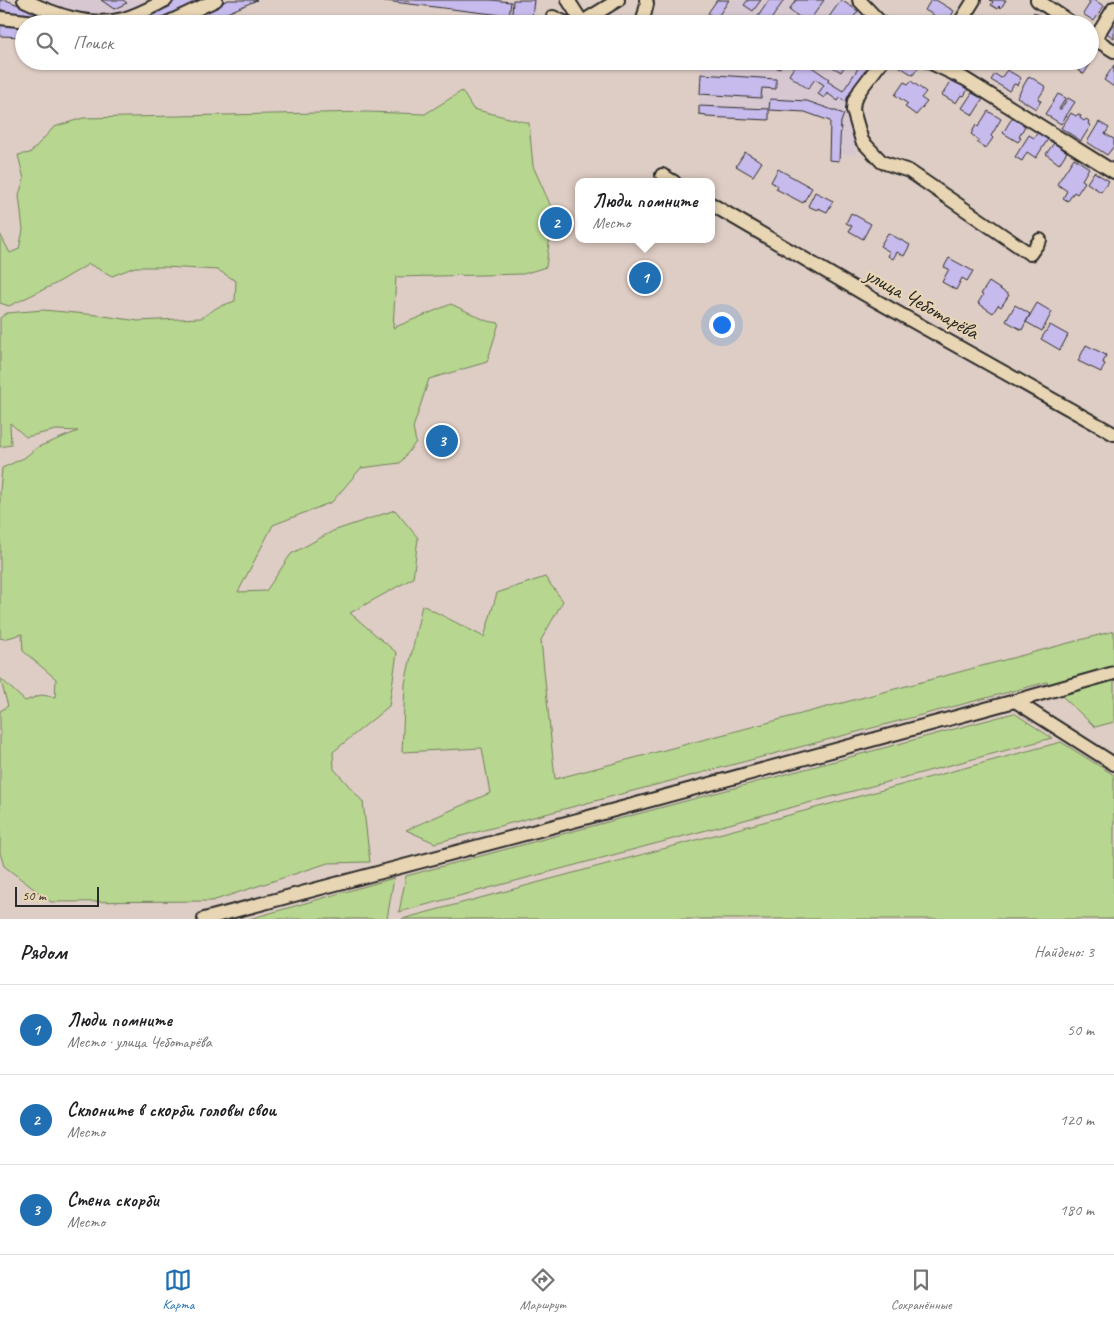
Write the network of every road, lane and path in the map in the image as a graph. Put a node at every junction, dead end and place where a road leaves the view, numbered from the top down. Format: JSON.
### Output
{"nodes":[{"id":1,"x":24,"y":0,"type":"edge"},
{"id":2,"x":166,"y":0,"type":"edge"},
{"id":3,"x":216,"y":0,"type":"edge"},
{"id":4,"x":568,"y":0,"type":"edge"},
{"id":5,"x":618,"y":0,"type":"edge"},
{"id":6,"x":646,"y":0,"type":"edge"},
{"id":7,"x":859,"y":0,"type":"edge"},
{"id":8,"x":974,"y":0,"type":"edge"},
{"id":9,"x":1037,"y":0,"type":"edge"},
{"id":10,"x":1114,"y":8,"type":"edge"},
{"id":11,"x":58,"y":15,"type":"edge"},
{"id":12,"x":135,"y":15,"type":"edge"},
{"id":13,"x":184,"y":15,"type":"edge"},
{"id":14,"x":577,"y":15,"type":"edge"},
{"id":15,"x":595,"y":15,"type":"edge"},
{"id":16,"x":644,"y":15,"type":"edge"},
{"id":17,"x":873,"y":15,"type":"edge"},
{"id":18,"x":965,"y":15,"type":"edge"},
{"id":19,"x":1060,"y":15,"type":"edge"},
{"id":20,"x":0,"y":18,"type":"edge"},
{"id":21,"x":15,"y":20,"type":"edge"},
{"id":22,"x":1099,"y":29,"type":"edge"},
{"id":23,"x":1099,"y":41,"type":"edge"},
{"id":24,"x":1114,"y":51,"type":"edge"},
{"id":25,"x":875,"y":70,"type":"edge"},
{"id":26,"x":946,"y":70,"type":"edge"},
{"id":27,"x":1114,"y":172,"type":"edge"},
{"id":28,"x":662,"y":174,"type":"dead end"},
{"id":29,"x":668,"y":178,"type":"edge"},
{"id":30,"x":715,"y":206,"type":"edge"},
{"id":31,"x":1040,"y":240,"type":"dead end"},
{"id":32,"x":1114,"y":434,"type":"edge"},
{"id":33,"x":1114,"y":673,"type":"edge"},
{"id":34,"x":1015,"y":700,"type":"junction"},
{"id":35,"x":1114,"y":764,"type":"edge"},
{"id":36,"x":204,"y":919,"type":"edge"}],
"edges":[{"from":1,"to":11,"type":"street"},
{"from":2,"to":12,"type":"street"},
{"from":3,"to":13,"type":"street"},
{"from":4,"to":14,"type":"street"},
{"from":5,"to":15,"type":"street"},
{"from":6,"to":16,"type":"street"},
{"from":7,"to":17,"type":"street"},
{"from":8,"to":18,"type":"street"},
{"from":9,"to":19,"type":"street"},
{"from":10,"to":22,"type":"street"},
{"from":20,"to":21,"type":"street"},
{"from":23,"to":24,"type":"street"},
{"from":25,"to":31,"type":"street"},
{"from":26,"to":27,"type":"street"},
{"from":28,"to":29,"type":"street"},
{"from":30,"to":32,"type":"street","name":"улица Чеботарёва"},
{"from":33,"to":34,"type":"street"},
{"from":34,"to":35,"type":"street"},
{"from":34,"to":36,"type":"street"}]}
